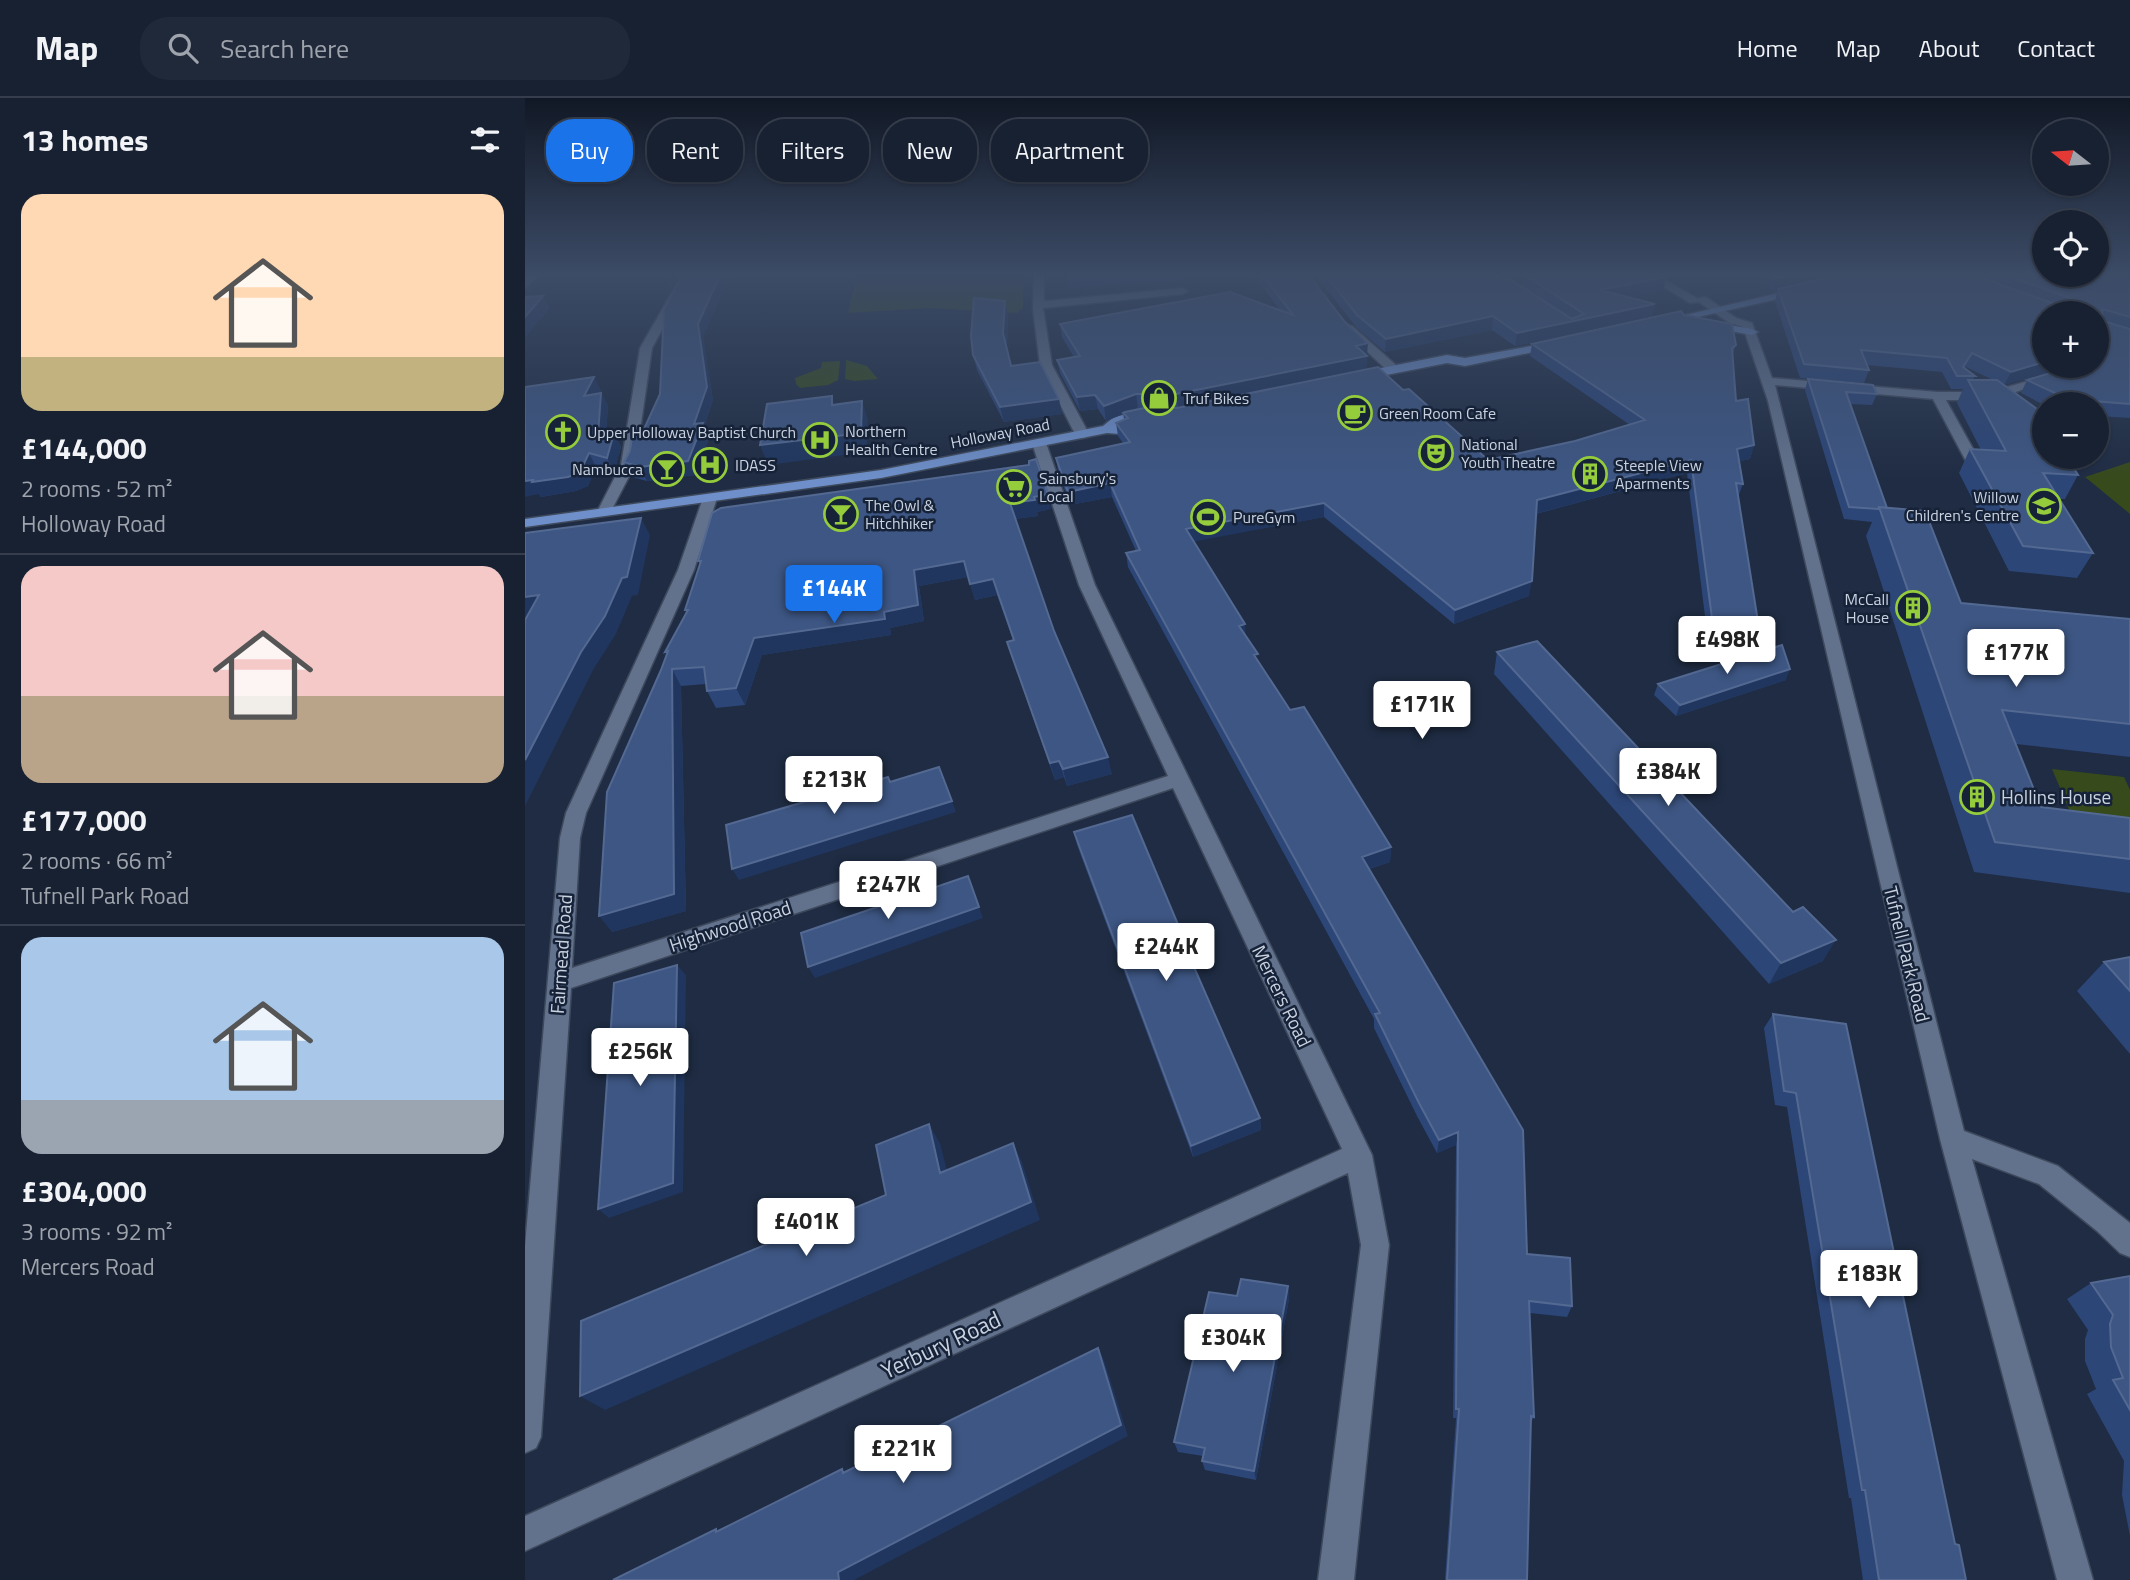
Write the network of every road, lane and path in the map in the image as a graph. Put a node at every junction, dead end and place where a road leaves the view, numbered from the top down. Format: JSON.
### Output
{"nodes":[{"id":1,"x":649,"y":342,"type":"edge"},
{"id":2,"x":1043,"y":342,"type":"edge"},
{"id":3,"x":1363,"y":342,"type":"edge"},
{"id":4,"x":1502,"y":342,"type":"edge"},
{"id":5,"x":1565,"y":342,"type":"edge"},
{"id":6,"x":1754,"y":342,"type":"edge"},
{"id":7,"x":1447,"y":359,"type":"junction"},
{"id":8,"x":1393,"y":369,"type":"junction"},
{"id":9,"x":2053,"y":378,"type":"edge"},
{"id":10,"x":1344,"y":379,"type":"edge"},
{"id":11,"x":1767,"y":382,"type":"junction"},
{"id":12,"x":1938,"y":396,"type":"junction"},
{"id":13,"x":1162,"y":418,"type":"edge"},
{"id":14,"x":1081,"y":434,"type":"junction"},
{"id":15,"x":1039,"y":443,"type":"junction"},
{"id":16,"x":1975,"y":465,"type":"edge"},
{"id":17,"x":711,"y":498,"type":"junction"},
{"id":18,"x":604,"y":512,"type":"junction"},
{"id":19,"x":525,"y":523,"type":"edge"},
{"id":20,"x":1179,"y":779,"type":"junction"},
{"id":21,"x":560,"y":982,"type":"junction"},
{"id":22,"x":1953,"y":1139,"type":"junction"},
{"id":23,"x":1358,"y":1154,"type":"junction"},
{"id":24,"x":2130,"y":1243,"type":"edge"},
{"id":25,"x":525,"y":1437,"type":"edge"},
{"id":26,"x":525,"y":1534,"type":"edge"},
{"id":27,"x":1336,"y":1580,"type":"edge"},
{"id":28,"x":2075,"y":1580,"type":"edge"}],
"edges":[{"from":1,"to":18,"type":"street"},
{"from":2,"to":14,"type":"street"},
{"from":3,"to":8,"type":"street"},
{"from":4,"to":7,"type":"highway"},
{"from":5,"to":7,"type":"highway"},
{"from":6,"to":11,"type":"street","name":"Tufnell Park Road"},
{"from":7,"to":8,"type":"highway"},
{"from":8,"to":10,"type":"highway"},
{"from":9,"to":12,"type":"street"},
{"from":11,"to":12,"type":"street"},
{"from":11,"to":22,"type":"street","name":"Tufnell Park Road"},
{"from":12,"to":16,"type":"street"},
{"from":13,"to":14,"type":"highway","name":"Holloway Road"},
{"from":14,"to":15,"type":"highway","name":"Holloway Road"},
{"from":15,"to":17,"type":"highway","name":"Holloway Road"},
{"from":15,"to":20,"type":"street","name":"Mercers Road"},
{"from":17,"to":18,"type":"highway","name":"Holloway Road"},
{"from":17,"to":21,"type":"street","name":"Fairmead Road"},
{"from":18,"to":19,"type":"highway","name":"Holloway Road"},
{"from":20,"to":21,"type":"street","name":"Highwood Road"},
{"from":20,"to":23,"type":"street","name":"Mercers Road"},
{"from":21,"to":25,"type":"street","name":"Fairmead Road"},
{"from":22,"to":24,"type":"street"},
{"from":22,"to":28,"type":"street","name":"Tufnell Park Road"},
{"from":23,"to":26,"type":"street","name":"Yerbury Road"},
{"from":23,"to":27,"type":"street","name":"Mercers Road"}]}
